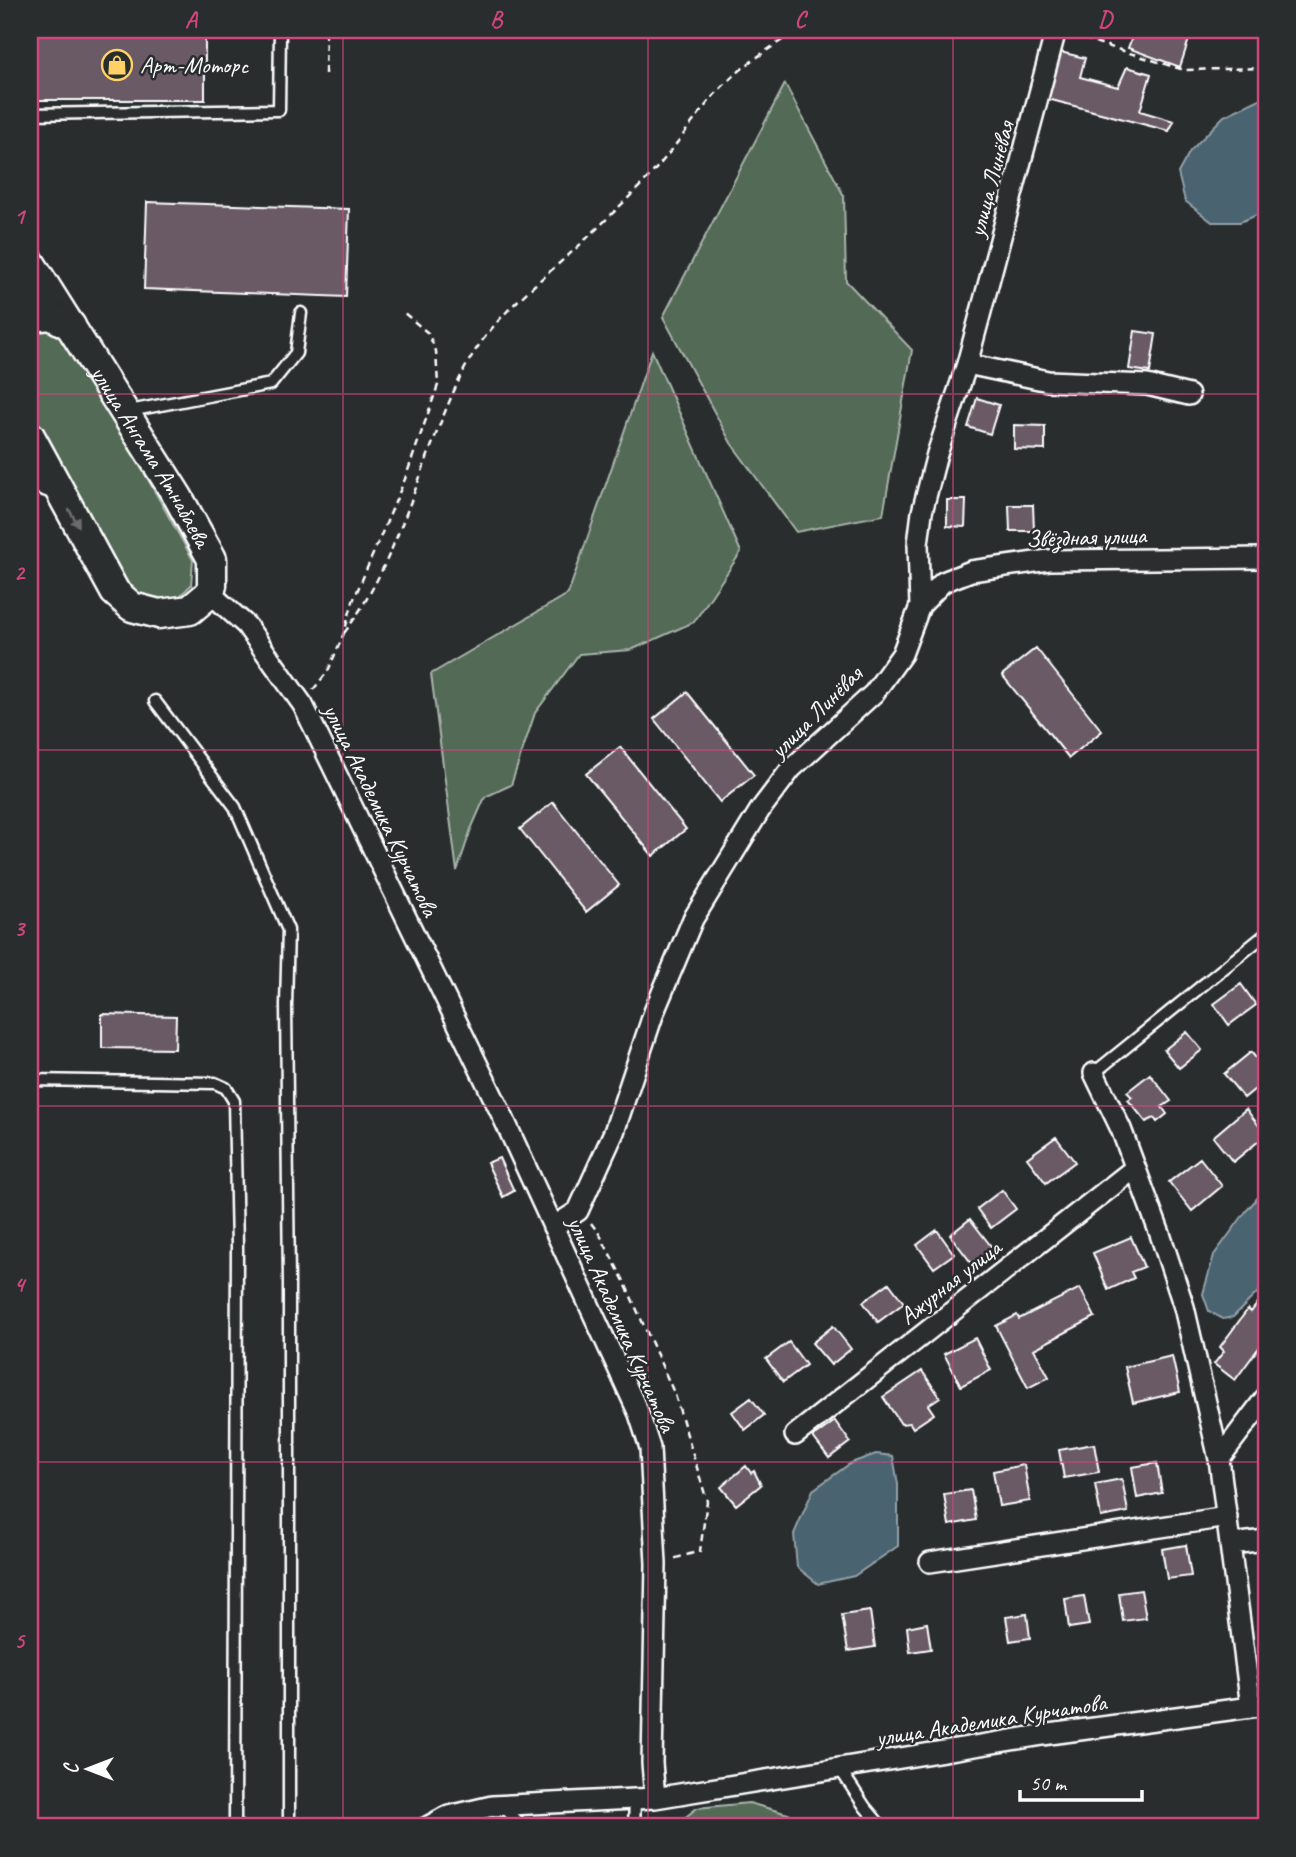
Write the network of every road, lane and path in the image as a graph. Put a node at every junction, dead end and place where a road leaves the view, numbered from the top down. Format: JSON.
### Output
{"nodes":[{"id":1,"x":280,"y":30,"type":"edge"},
{"id":2,"x":326,"y":30,"type":"edge"},
{"id":3,"x":798,"y":30,"type":"edge"},
{"id":4,"x":1056,"y":30,"type":"edge"},
{"id":5,"x":1266,"y":68,"type":"edge"},
{"id":6,"x":325,"y":74,"type":"dead end"},
{"id":7,"x":30,"y":114,"type":"edge"},
{"id":8,"x":33,"y":278,"type":"edge"},
{"id":9,"x":403,"y":312,"type":"dead end"},
{"id":10,"x":301,"y":313,"type":"dead end"},
{"id":11,"x":30,"y":317,"type":"edge"},
{"id":12,"x":71,"y":326,"type":"junction"},
{"id":13,"x":967,"y":364,"type":"junction"},
{"id":14,"x":1189,"y":395,"type":"dead end"},
{"id":15,"x":125,"y":412,"type":"junction"},
{"id":16,"x":30,"y":436,"type":"edge"},
{"id":17,"x":30,"y":481,"type":"edge"},
{"id":18,"x":57,"y":490,"type":"junction"},
{"id":19,"x":1266,"y":558,"type":"edge"},
{"id":20,"x":210,"y":593,"type":"junction"},
{"id":21,"x":920,"y":606,"type":"junction"},
{"id":22,"x":344,"y":633,"type":"junction"},
{"id":23,"x":299,"y":699,"type":"junction"},
{"id":24,"x":155,"y":701,"type":"dead end"},
{"id":25,"x":1266,"y":934,"type":"edge"},
{"id":26,"x":1094,"y":1073,"type":"joint"},
{"id":27,"x":30,"y":1080,"type":"edge"},
{"id":28,"x":1135,"y":1168,"type":"junction"},
{"id":29,"x":578,"y":1211,"type":"junction"},
{"id":30,"x":552,"y":1227,"type":"junction"},
{"id":31,"x":1266,"y":1397,"type":"edge"},
{"id":32,"x":795,"y":1435,"type":"dead end"},
{"id":33,"x":1219,"y":1459,"type":"junction"},
{"id":34,"x":1227,"y":1517,"type":"junction"},
{"id":35,"x":1266,"y":1541,"type":"edge"},
{"id":36,"x":1231,"y":1544,"type":"junction"},
{"id":37,"x":930,"y":1562,"type":"dead end"},
{"id":38,"x":656,"y":1564,"type":"junction"},
{"id":39,"x":1259,"y":1706,"type":"edge"},
{"id":40,"x":841,"y":1769,"type":"junction"},
{"id":41,"x":655,"y":1798,"type":"junction"},
{"id":42,"x":635,"y":1800,"type":"junction"},
{"id":43,"x":502,"y":1805,"type":"junction"},
{"id":44,"x":234,"y":1827,"type":"edge"},
{"id":45,"x":289,"y":1827,"type":"edge"},
{"id":46,"x":427,"y":1827,"type":"edge"},
{"id":47,"x":523,"y":1827,"type":"edge"},
{"id":48,"x":634,"y":1827,"type":"edge"},
{"id":49,"x":882,"y":1827,"type":"edge"}],
"edges":[{"from":1,"to":7,"type":"lane"},
{"from":2,"to":6,"type":"path"},
{"from":3,"to":22,"type":"path"},
{"from":4,"to":5,"type":"path"},
{"from":4,"to":13,"type":"street","name":"улица Линёвая"},
{"from":8,"to":12,"type":"street","name":"улица Ангама Атнабаева"},
{"from":9,"to":22,"type":"path"},
{"from":10,"to":15,"type":"lane"},
{"from":11,"to":12,"type":"street"},
{"from":12,"to":15,"type":"street","name":"улица Ангама Атнабаева"},
{"from":13,"to":14,"type":"street"},
{"from":13,"to":21,"type":"street","name":"улица Линёвая"},
{"from":15,"to":20,"type":"street","name":"улица Ангама Атнабаева"},
{"from":16,"to":18,"type":"street"},
{"from":17,"to":18,"type":"street"},
{"from":18,"to":20,"type":"street","one_way":true},
{"from":19,"to":21,"type":"street","name":"Звёздная улица"},
{"from":20,"to":23,"type":"street","name":"улица Академика Курчатова"},
{"from":21,"to":29,"type":"street","name":"улица Линёвая"},
{"from":22,"to":23,"type":"path"},
{"from":23,"to":30,"type":"street","name":"улица Академика Курчатова"},
{"from":24,"to":45,"type":"lane"},
{"from":25,"to":26,"type":"lane"},
{"from":26,"to":28,"type":"street"},
{"from":27,"to":44,"type":"lane"},
{"from":28,"to":32,"type":"street","name":"Ажурная улица"},
{"from":28,"to":33,"type":"street"},
{"from":29,"to":30,"type":"street"},
{"from":29,"to":38,"type":"path"},
{"from":30,"to":38,"type":"street","name":"улица Академика Курчатова"},
{"from":31,"to":33,"type":"street"},
{"from":33,"to":34,"type":"street"},
{"from":34,"to":36,"type":"street"},
{"from":34,"to":37,"type":"street"},
{"from":35,"to":36,"type":"street"},
{"from":36,"to":39,"type":"street"},
{"from":38,"to":41,"type":"street","name":"улица Академика Курчатова"},
{"from":39,"to":40,"type":"street","name":"улица Академика Курчатова"},
{"from":40,"to":41,"type":"street","name":"улица Академика Курчатова"},
{"from":40,"to":49,"type":"lane"},
{"from":41,"to":42,"type":"street"},
{"from":42,"to":43,"type":"street"},
{"from":42,"to":48,"type":"lane"},
{"from":43,"to":46,"type":"street"},
{"from":43,"to":47,"type":"lane"}]}
